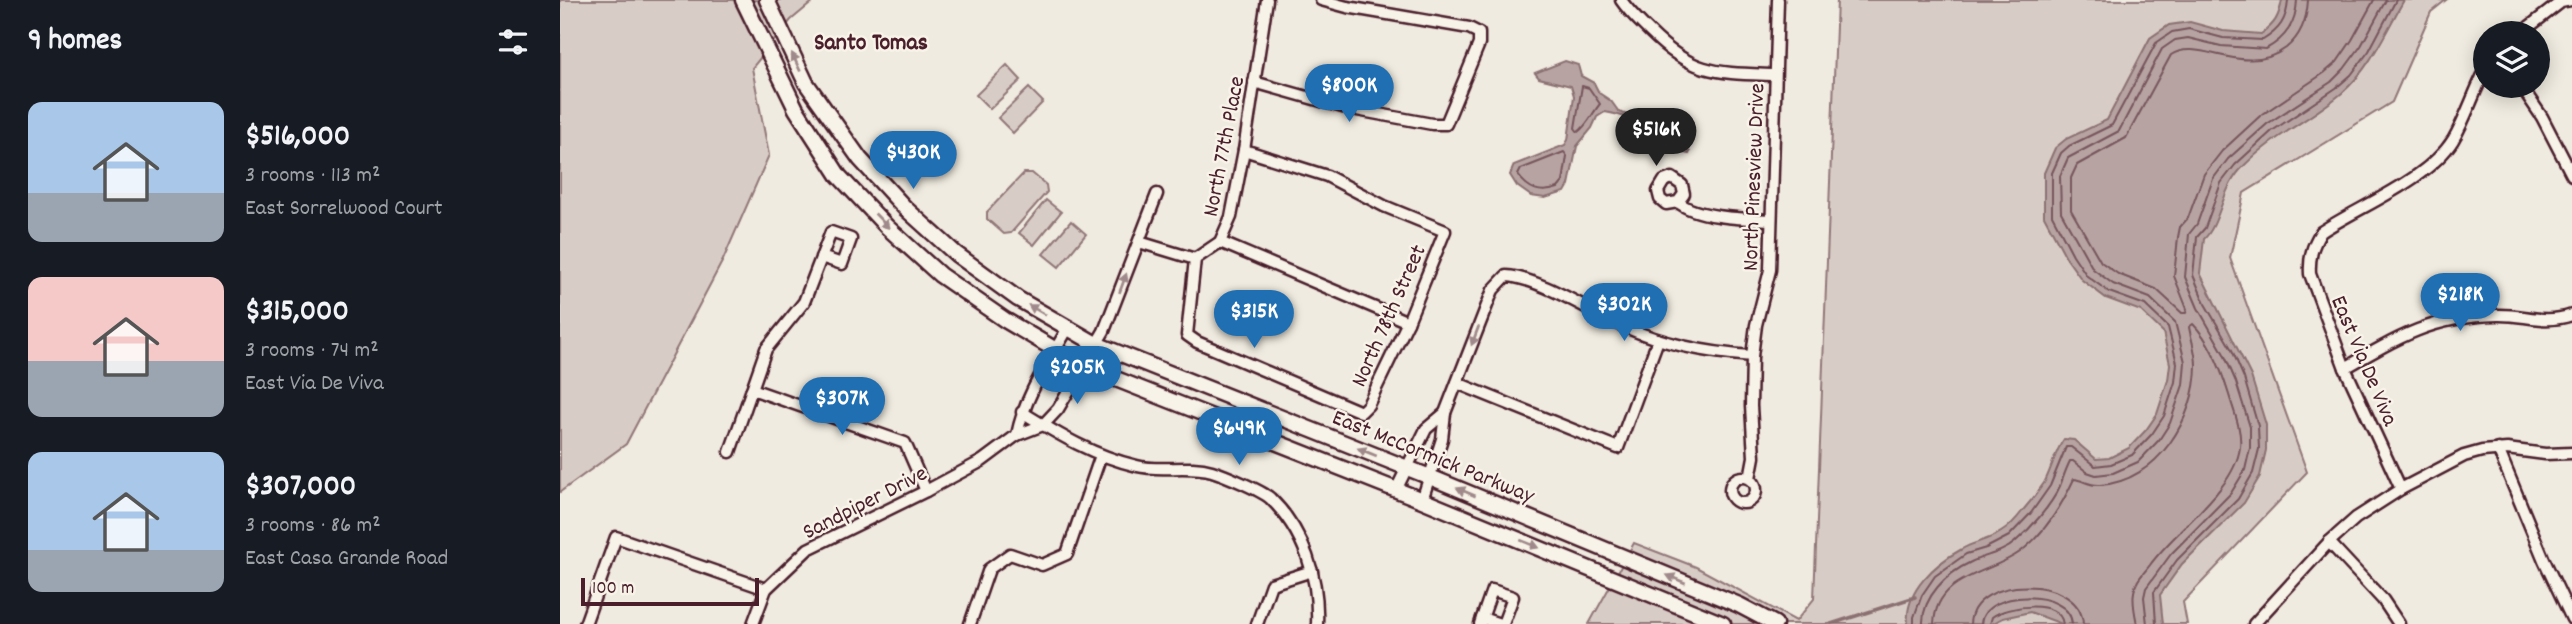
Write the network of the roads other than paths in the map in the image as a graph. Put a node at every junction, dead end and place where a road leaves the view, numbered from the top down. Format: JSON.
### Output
{"nodes":[{"id":1,"x":743,"y":0,"type":"edge"},
{"id":2,"x":767,"y":0,"type":"edge"},
{"id":3,"x":1267,"y":0,"type":"edge"},
{"id":4,"x":1321,"y":0,"type":"edge"},
{"id":5,"x":1621,"y":0,"type":"edge"},
{"id":6,"x":1778,"y":0,"type":"edge"},
{"id":7,"x":2571,"y":0,"type":"edge"},
{"id":8,"x":2536,"y":21,"type":"edge"},
{"id":9,"x":1775,"y":75,"type":"junction"},
{"id":10,"x":1254,"y":82,"type":"junction"},
{"id":11,"x":815,"y":96,"type":"junction"},
{"id":12,"x":2473,"y":96,"type":"edge"},
{"id":13,"x":2529,"y":98,"type":"edge"},
{"id":14,"x":796,"y":109,"type":"junction"},
{"id":15,"x":1244,"y":150,"type":"junction"},
{"id":16,"x":2572,"y":175,"type":"edge"},
{"id":17,"x":1157,"y":194,"type":"dead end"},
{"id":18,"x":1678,"y":202,"type":"dead end"},
{"id":19,"x":1771,"y":220,"type":"junction"},
{"id":20,"x":1139,"y":242,"type":"junction"},
{"id":21,"x":1220,"y":242,"type":"junction"},
{"id":22,"x":821,"y":257,"type":"dead end"},
{"id":23,"x":1195,"y":259,"type":"junction"},
{"id":24,"x":2572,"y":315,"type":"edge"},
{"id":25,"x":1408,"y":322,"type":"junction"},
{"id":26,"x":1068,"y":328,"type":"junction"},
{"id":27,"x":1658,"y":340,"type":"junction"},
{"id":28,"x":1096,"y":344,"type":"junction"},
{"id":29,"x":1055,"y":350,"type":"junction"},
{"id":30,"x":1752,"y":356,"type":"junction"},
{"id":31,"x":1083,"y":366,"type":"junction"},
{"id":32,"x":2345,"y":368,"type":"junction"},
{"id":33,"x":1457,"y":383,"type":"junction"},
{"id":34,"x":752,"y":389,"type":"junction"},
{"id":35,"x":1022,"y":412,"type":"junction"},
{"id":36,"x":1444,"y":413,"type":"junction"},
{"id":37,"x":1043,"y":425,"type":"junction"},
{"id":38,"x":1017,"y":435,"type":"junction"},
{"id":39,"x":2498,"y":449,"type":"junction"},
{"id":40,"x":730,"y":452,"type":"dead end"},
{"id":41,"x":2572,"y":453,"type":"edge"},
{"id":42,"x":1101,"y":455,"type":"junction"},
{"id":43,"x":1406,"y":467,"type":"junction"},
{"id":44,"x":1430,"y":477,"type":"junction"},
{"id":45,"x":1749,"y":478,"type":"dead end"},
{"id":46,"x":2401,"y":489,"type":"junction"},
{"id":47,"x":1396,"y":490,"type":"junction"},
{"id":48,"x":926,"y":491,"type":"junction"},
{"id":49,"x":1422,"y":500,"type":"junction"},
{"id":50,"x":2329,"y":542,"type":"junction"},
{"id":51,"x":1312,"y":571,"type":"junction"},
{"id":52,"x":766,"y":589,"type":"junction"},
{"id":53,"x":2572,"y":618,"type":"edge"},
{"id":54,"x":1481,"y":621,"type":"edge"},
{"id":55,"x":585,"y":624,"type":"edge"},
{"id":56,"x":753,"y":624,"type":"edge"},
{"id":57,"x":970,"y":624,"type":"edge"},
{"id":58,"x":1257,"y":624,"type":"edge"},
{"id":59,"x":1317,"y":624,"type":"edge"},
{"id":60,"x":1502,"y":624,"type":"edge"},
{"id":61,"x":1723,"y":624,"type":"edge"},
{"id":62,"x":1775,"y":624,"type":"edge"},
{"id":63,"x":2254,"y":624,"type":"edge"},
{"id":64,"x":2399,"y":624,"type":"edge"}],
"edges":[{"from":1,"to":14,"type":"main road","name":"East McCormick Parkway"},
{"from":11,"to":2,"type":"main road","name":"East McCormick Parkway","one_way":true},
{"from":3,"to":10,"type":"street","name":"North 77th Place"},
{"from":4,"to":10,"type":"street"},
{"from":5,"to":9,"type":"street"},
{"from":6,"to":9,"type":"street","name":"North Pinesview Drive"},
{"from":7,"to":8,"type":"street"},
{"from":9,"to":19,"type":"street","name":"North Pinesview Drive"},
{"from":10,"to":15,"type":"street","name":"North 77th Place"},
{"from":11,"to":14,"type":"main road"},
{"from":26,"to":11,"type":"main road","name":"East McCormick Parkway","one_way":true},
{"from":12,"to":32,"type":"street","name":"East Via De Viva"},
{"from":13,"to":16,"type":"street"},
{"from":14,"to":29,"type":"main road","name":"East McCormick Parkway","one_way":true},
{"from":15,"to":21,"type":"street","name":"North 77th Place"},
{"from":15,"to":25,"type":"street","name":"North 78th Street"},
{"from":17,"to":20,"type":"street"},
{"from":18,"to":19,"type":"street"},
{"from":19,"to":30,"type":"street","name":"North Pinesview Drive"},
{"from":20,"to":23,"type":"street"},
{"from":28,"to":20,"type":"street","one_way":true},
{"from":21,"to":23,"type":"street","name":"North 77th Place"},
{"from":21,"to":25,"type":"street"},
{"from":22,"to":34,"type":"street"},
{"from":23,"to":25,"type":"street","name":"North 78th Street"},
{"from":24,"to":32,"type":"street"},
{"from":26,"to":28,"type":"main road","name":"East McCormick Parkway"},
{"from":26,"to":29,"type":"street"},
{"from":27,"to":30,"type":"street"},
{"from":27,"to":33,"type":"street","one_way":true},
{"from":27,"to":33,"type":"street"},
{"from":28,"to":31,"type":"street"},
{"from":43,"to":28,"type":"main road","name":"East McCormick Parkway","one_way":true},
{"from":29,"to":31,"type":"main road","name":"East McCormick Parkway"},
{"from":29,"to":35,"type":"street"},
{"from":30,"to":45,"type":"street","name":"North Pinesview Drive"},
{"from":31,"to":37,"type":"street"},
{"from":31,"to":47,"type":"main road","name":"East McCormick Parkway"},
{"from":32,"to":46,"type":"street","name":"East Via De Viva"},
{"from":33,"to":36,"type":"street"},
{"from":34,"to":40,"type":"street"},
{"from":34,"to":48,"type":"street"},
{"from":35,"to":37,"type":"street"},
{"from":35,"to":38,"type":"street"},
{"from":36,"to":43,"type":"street"},
{"from":36,"to":44,"type":"street"},
{"from":37,"to":38,"type":"street","name":"Sandpiper Drive"},
{"from":37,"to":42,"type":"street"},
{"from":38,"to":48,"type":"street","name":"Sandpiper Drive"},
{"from":39,"to":41,"type":"street"},
{"from":39,"to":46,"type":"street"},
{"from":39,"to":53,"type":"street"},
{"from":42,"to":51,"type":"street"},
{"from":42,"to":57,"type":"street"},
{"from":43,"to":44,"type":"main road","name":"East McCormick Parkway"},
{"from":43,"to":47,"type":"street"},
{"from":44,"to":49,"type":"street"},
{"from":62,"to":44,"type":"main road","name":"East McCormick Parkway","one_way":true},
{"from":46,"to":50,"type":"street"},
{"from":47,"to":49,"type":"main road","name":"East McCormick Parkway"},
{"from":48,"to":52,"type":"street","name":"Sandpiper Drive"},
{"from":49,"to":61,"type":"main road","name":"East McCormick Parkway","one_way":true},
{"from":50,"to":63,"type":"street"},
{"from":50,"to":64,"type":"street"},
{"from":51,"to":58,"type":"street"},
{"from":51,"to":59,"type":"street"},
{"from":52,"to":55,"type":"street"},
{"from":52,"to":56,"type":"street","name":"Sandpiper Drive"},
{"from":54,"to":60,"type":"street"},
{"from":54,"to":60,"type":"street"}]}
